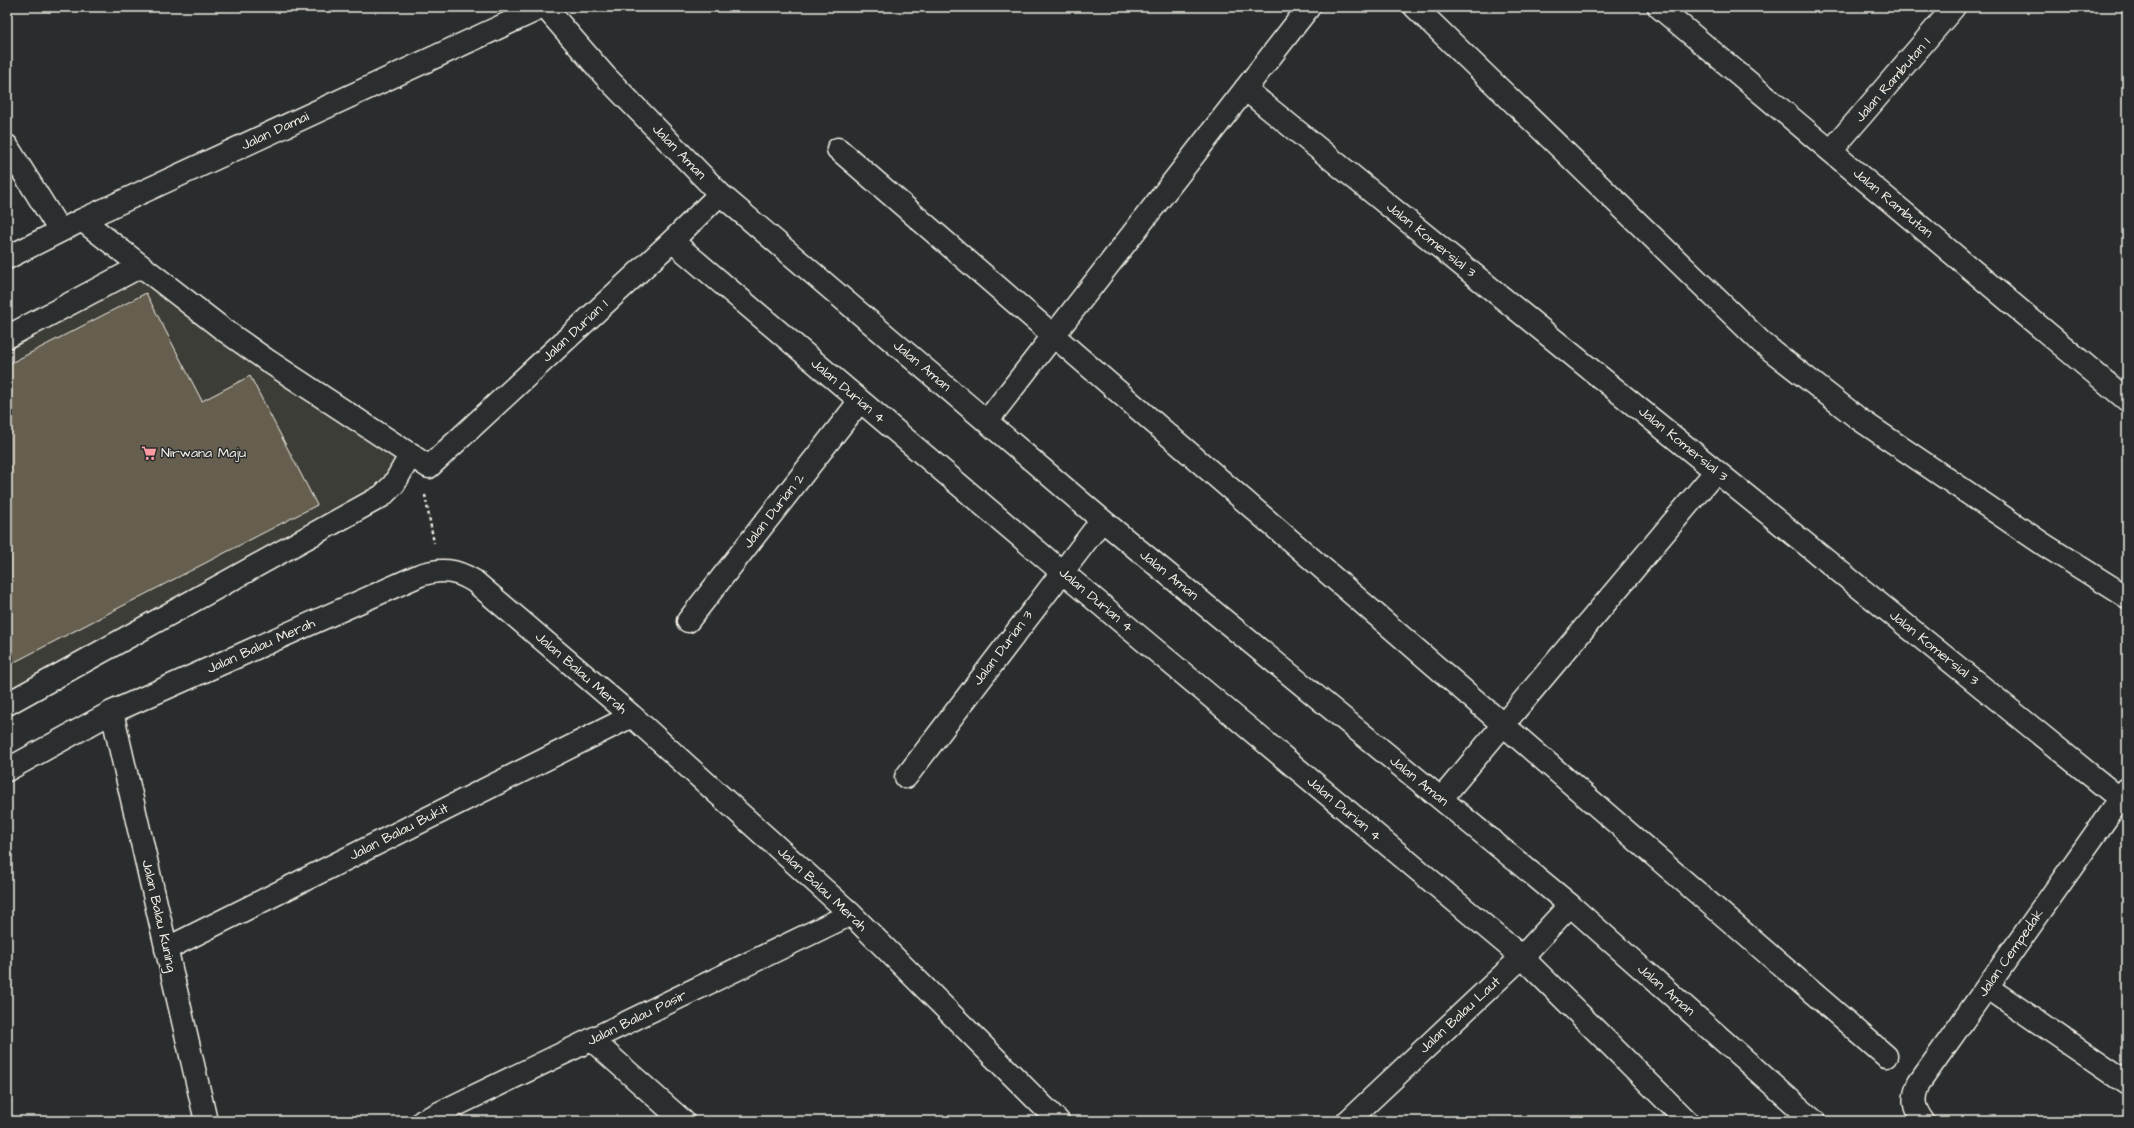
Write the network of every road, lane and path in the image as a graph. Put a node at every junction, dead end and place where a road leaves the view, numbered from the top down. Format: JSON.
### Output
{"nodes":[{"id":1,"x":544,"y":7,"type":"edge"},
{"id":2,"x":1308,"y":7,"type":"edge"},
{"id":3,"x":1415,"y":7,"type":"edge"},
{"id":4,"x":1659,"y":7,"type":"edge"},
{"id":5,"x":1954,"y":7,"type":"edge"},
{"id":6,"x":1245,"y":89,"type":"junction"},
{"id":7,"x":7,"y":146,"type":"edge"},
{"id":8,"x":838,"y":149,"type":"dead end"},
{"id":9,"x":1831,"y":151,"type":"junction"},
{"id":10,"x":14,"y":170,"type":"edge"},
{"id":11,"x":720,"y":194,"type":"junction"},
{"id":12,"x":82,"y":220,"type":"junction"},
{"id":13,"x":60,"y":231,"type":"junction"},
{"id":14,"x":672,"y":241,"type":"junction"},
{"id":15,"x":7,"y":258,"type":"edge"},
{"id":16,"x":141,"y":266,"type":"junction"},
{"id":17,"x":1053,"y":335,"type":"junction"},
{"id":18,"x":7,"y":337,"type":"edge"},
{"id":19,"x":2127,"y":400,"type":"edge"},
{"id":20,"x":860,"y":401,"type":"junction"},
{"id":21,"x":987,"y":421,"type":"junction"},
{"id":22,"x":411,"y":454,"type":"junction"},
{"id":23,"x":1716,"y":472,"type":"junction"},
{"id":24,"x":425,"y":494,"type":"dead end"},
{"id":25,"x":1102,"y":520,"type":"junction"},
{"id":26,"x":431,"y":529,"type":"dead end"},
{"id":27,"x":1062,"y":572,"type":"junction"},
{"id":28,"x":2127,"y":597,"type":"edge"},
{"id":29,"x":688,"y":621,"type":"dead end"},
{"id":30,"x":7,"y":704,"type":"edge"},
{"id":31,"x":112,"y":712,"type":"junction"},
{"id":32,"x":632,"y":716,"type":"junction"},
{"id":33,"x":1503,"y":725,"type":"junction"},
{"id":34,"x":7,"y":770,"type":"edge"},
{"id":35,"x":906,"y":777,"type":"dead end"},
{"id":36,"x":2124,"y":794,"type":"edge"},
{"id":37,"x":1441,"y":799,"type":"junction"},
{"id":38,"x":1570,"y":905,"type":"junction"},
{"id":39,"x":851,"y":914,"type":"junction"},
{"id":40,"x":166,"y":949,"type":"junction"},
{"id":41,"x":1522,"y":957,"type":"junction"},
{"id":42,"x":1988,"y":987,"type":"junction"},
{"id":43,"x":592,"y":1040,"type":"junction"},
{"id":44,"x":1886,"y":1056,"type":"dead end"},
{"id":45,"x":2127,"y":1083,"type":"edge"},
{"id":46,"x":206,"y":1121,"type":"edge"},
{"id":47,"x":423,"y":1121,"type":"edge"},
{"id":48,"x":683,"y":1121,"type":"edge"},
{"id":49,"x":1058,"y":1121,"type":"edge"},
{"id":50,"x":1348,"y":1121,"type":"edge"},
{"id":51,"x":1687,"y":1121,"type":"edge"},
{"id":52,"x":1814,"y":1121,"type":"edge"},
{"id":53,"x":1922,"y":1121,"type":"edge"}],
"edges":[{"from":1,"to":11,"type":"street","name":"Jalan Aman"},
{"from":1,"to":12,"type":"street","name":"Jalan Damai"},
{"from":2,"to":6,"type":"street"},
{"from":3,"to":28,"type":"street"},
{"from":4,"to":9,"type":"street","name":"Jalan Rambutan"},
{"from":5,"to":9,"type":"street","name":"Jalan Rambutan 1"},
{"from":6,"to":17,"type":"street"},
{"from":6,"to":23,"type":"street","name":"Jalan Komersial 3"},
{"from":7,"to":10,"type":"street"},
{"from":8,"to":17,"type":"street"},
{"from":9,"to":19,"type":"street","name":"Jalan Rambutan"},
{"from":10,"to":13,"type":"street"},
{"from":11,"to":14,"type":"street","name":"Jalan Durian 1"},
{"from":11,"to":21,"type":"street","name":"Jalan Aman"},
{"from":12,"to":13,"type":"street","name":"Jalan Damai"},
{"from":12,"to":16,"type":"street"},
{"from":13,"to":15,"type":"street","name":"Jalan Damai"},
{"from":14,"to":20,"type":"street","name":"Jalan Durian 4"},
{"from":14,"to":22,"type":"street","name":"Jalan Durian 1"},
{"from":16,"to":18,"type":"street"},
{"from":16,"to":22,"type":"street"},
{"from":17,"to":21,"type":"street"},
{"from":17,"to":33,"type":"street"},
{"from":20,"to":27,"type":"street","name":"Jalan Durian 4"},
{"from":20,"to":29,"type":"street","name":"Jalan Durian 2"},
{"from":21,"to":25,"type":"street","name":"Jalan Aman"},
{"from":22,"to":30,"type":"street"},
{"from":23,"to":33,"type":"street"},
{"from":23,"to":36,"type":"street","name":"Jalan Komersial 3"},
{"from":24,"to":26,"type":"path"},
{"from":25,"to":27,"type":"street","name":"Jalan Durian 3"},
{"from":25,"to":37,"type":"street","name":"Jalan Aman"},
{"from":27,"to":35,"type":"street","name":"Jalan Durian 3"},
{"from":27,"to":41,"type":"street","name":"Jalan Durian 4"},
{"from":31,"to":32,"type":"street","name":"Jalan Balau Merah"},
{"from":31,"to":34,"type":"street","name":"Jalan Balau Merah"},
{"from":31,"to":40,"type":"street","name":"Jalan Balau Kuning"},
{"from":32,"to":39,"type":"street","name":"Jalan Balau Merah"},
{"from":32,"to":40,"type":"street","name":"Jalan Balau Bukit"},
{"from":33,"to":37,"type":"street"},
{"from":33,"to":44,"type":"street"},
{"from":36,"to":42,"type":"street","name":"Jalan Cempedak"},
{"from":37,"to":38,"type":"street","name":"Jalan Aman"},
{"from":38,"to":41,"type":"street","name":"Jalan Balau Laut"},
{"from":38,"to":52,"type":"street","name":"Jalan Aman"},
{"from":39,"to":43,"type":"street","name":"Jalan Balau Pasir"},
{"from":39,"to":49,"type":"street","name":"Jalan Balau Merah"},
{"from":40,"to":46,"type":"street","name":"Jalan Balau Kuning"},
{"from":41,"to":50,"type":"street","name":"Jalan Balau Laut"},
{"from":41,"to":51,"type":"street","name":"Jalan Durian 4"},
{"from":42,"to":45,"type":"street"},
{"from":42,"to":53,"type":"street","name":"Jalan Cempedak"},
{"from":43,"to":47,"type":"street","name":"Jalan Balau Pasir"},
{"from":43,"to":48,"type":"street"}]}
